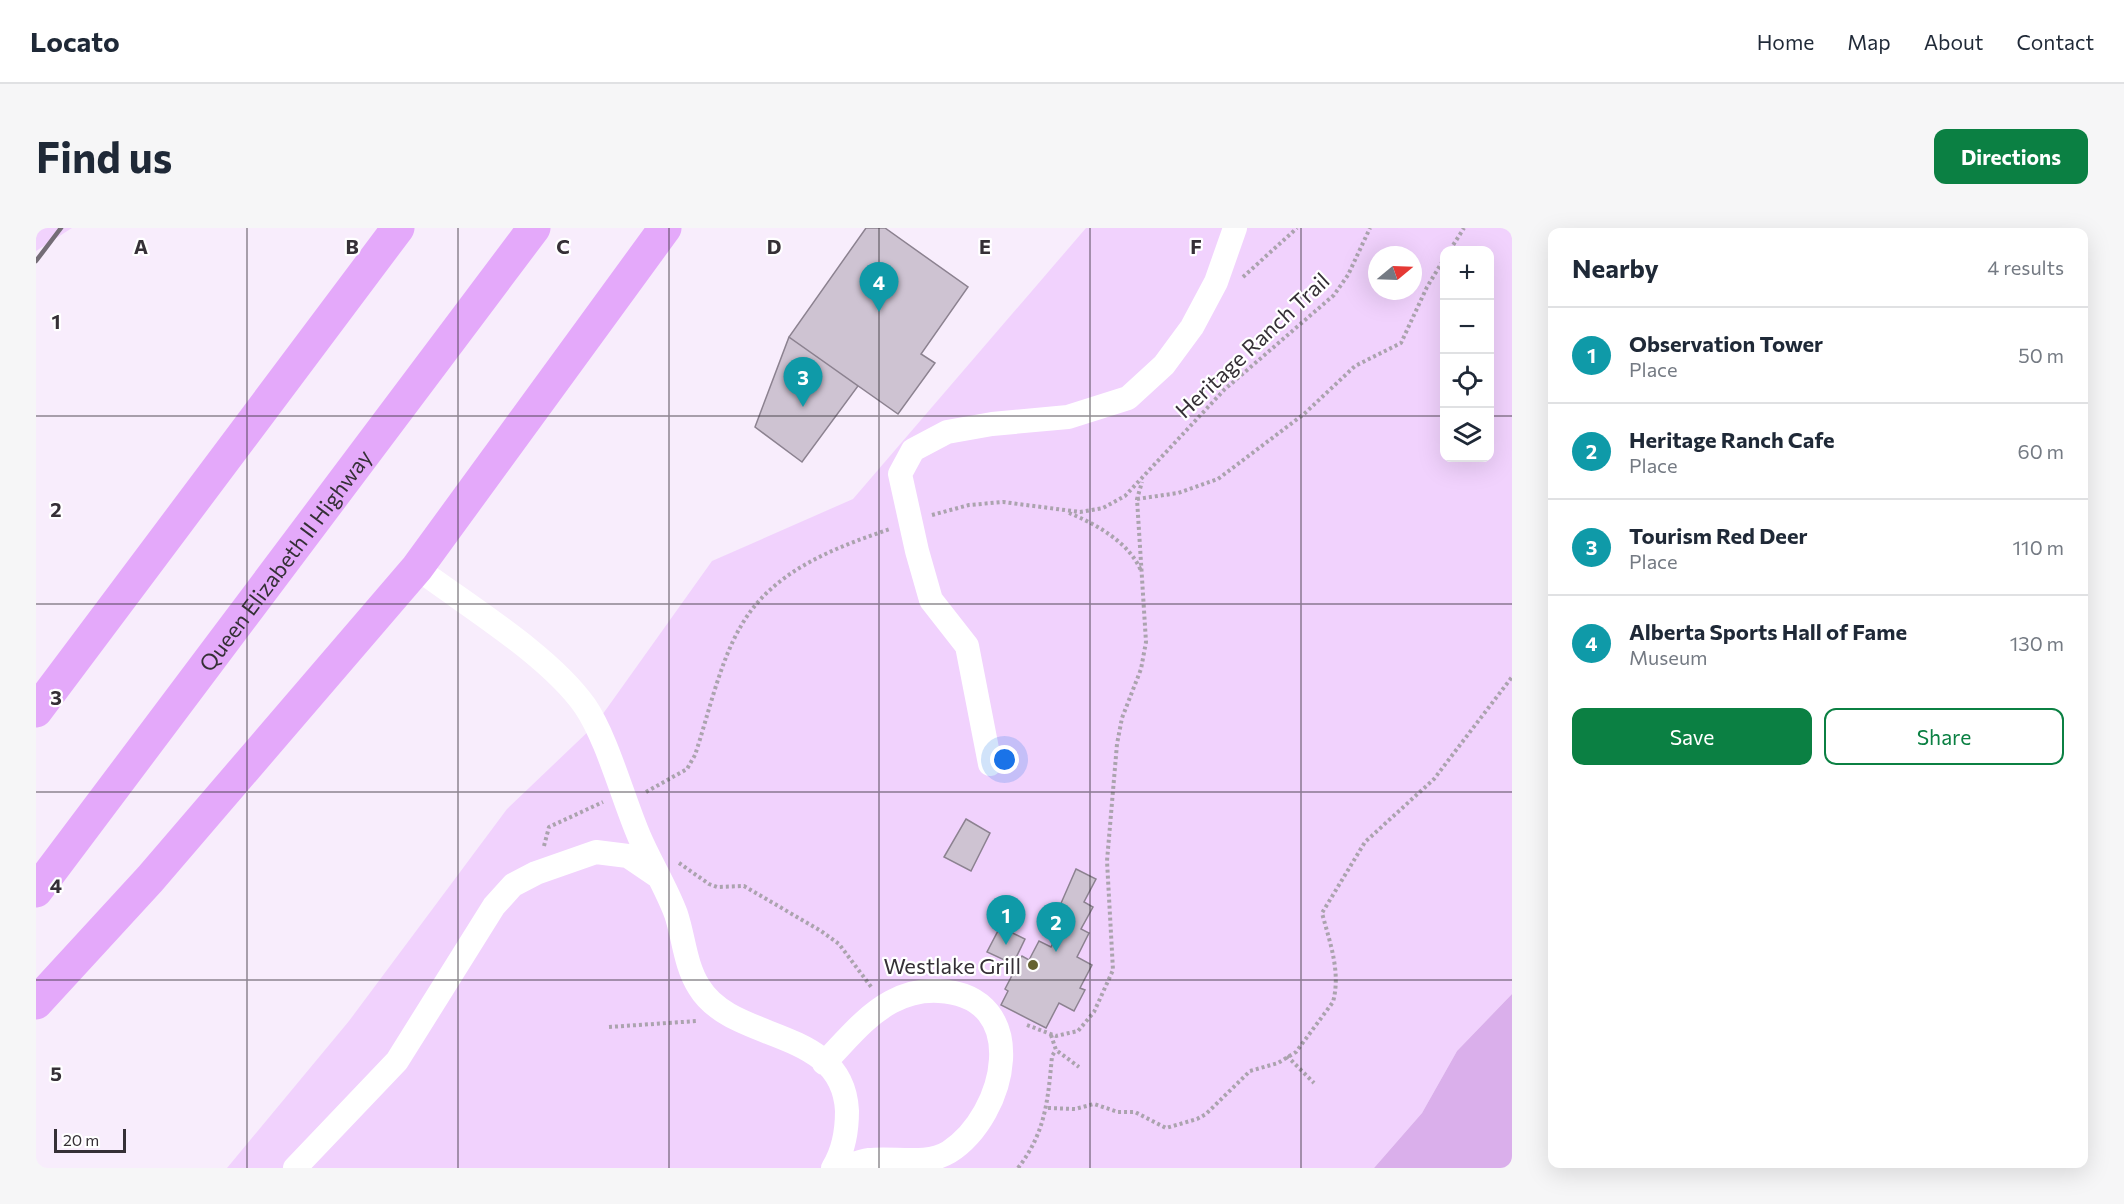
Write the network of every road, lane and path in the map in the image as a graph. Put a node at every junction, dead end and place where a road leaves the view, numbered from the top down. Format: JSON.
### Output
{"nodes":[{"id":1,"x":398,"y":228,"type":"edge"},
{"id":2,"x":534,"y":228,"type":"edge"},
{"id":3,"x":665,"y":228,"type":"edge"},
{"id":4,"x":1235,"y":228,"type":"edge"},
{"id":5,"x":1297,"y":228,"type":"edge"},
{"id":6,"x":1370,"y":228,"type":"edge"},
{"id":7,"x":1464,"y":228,"type":"edge"},
{"id":8,"x":1453,"y":246,"type":"edge"},
{"id":9,"x":1440,"y":266,"type":"edge"},
{"id":10,"x":1240,"y":279,"type":"dead end"},
{"id":11,"x":1145,"y":477,"type":"junction"},
{"id":12,"x":1137,"y":499,"type":"junction"},
{"id":13,"x":1066,"y":512,"type":"junction"},
{"id":14,"x":925,"y":517,"type":"dead end"},
{"id":15,"x":874,"y":534,"type":"dead end"},
{"id":16,"x":417,"y":567,"type":"junction"},
{"id":17,"x":1143,"y":576,"type":"junction"},
{"id":18,"x":1512,"y":677,"type":"edge"},
{"id":19,"x":36,"y":711,"type":"edge"},
{"id":20,"x":990,"y":764,"type":"dead end"},
{"id":21,"x":622,"y":794,"type":"junction"},
{"id":22,"x":675,"y":861,"type":"dead end"},
{"id":23,"x":536,"y":873,"type":"junction"},
{"id":24,"x":656,"y":875,"type":"junction"},
{"id":25,"x":36,"y":891,"type":"edge"},
{"id":26,"x":36,"y":1003,"type":"edge"},
{"id":27,"x":884,"y":1006,"type":"junction"},
{"id":28,"x":730,"y":1018,"type":"junction"},
{"id":29,"x":1027,"y":1025,"type":"dead end"},
{"id":30,"x":609,"y":1027,"type":"dead end"},
{"id":31,"x":1051,"y":1035,"type":"junction"},
{"id":32,"x":1056,"y":1050,"type":"junction"},
{"id":33,"x":1287,"y":1056,"type":"junction"},
{"id":34,"x":824,"y":1063,"type":"junction"},
{"id":35,"x":1077,"y":1066,"type":"dead end"},
{"id":36,"x":1314,"y":1083,"type":"dead end"},
{"id":37,"x":1048,"y":1108,"type":"junction"},
{"id":38,"x":295,"y":1168,"type":"edge"},
{"id":39,"x":833,"y":1168,"type":"edge"},
{"id":40,"x":843,"y":1168,"type":"edge"},
{"id":41,"x":1018,"y":1168,"type":"edge"}],
"edges":[{"from":1,"to":19,"type":"highway"},
{"from":2,"to":25,"type":"highway","name":"Queen Elizabeth II Highway"},
{"from":3,"to":16,"type":"highway"},
{"from":4,"to":20,"type":"lane"},
{"from":5,"to":10,"type":"path"},
{"from":6,"to":11,"type":"path","name":"Heritage Ranch Trail"},
{"from":7,"to":8,"type":"path"},
{"from":9,"to":12,"type":"path"},
{"from":11,"to":12,"type":"path","name":"Heritage Ranch Trail"},
{"from":11,"to":13,"type":"path","name":"Heritage Ranch Trail"},
{"from":12,"to":17,"type":"path","name":"Heritage Ranch Trail"},
{"from":13,"to":14,"type":"path","name":"Heritage Ranch Trail"},
{"from":13,"to":17,"type":"path"},
{"from":15,"to":21,"type":"path"},
{"from":16,"to":21,"type":"lane"},
{"from":16,"to":26,"type":"highway"},
{"from":17,"to":31,"type":"path","name":"Heritage Ranch Trail"},
{"from":18,"to":33,"type":"path"},
{"from":21,"to":23,"type":"path"},
{"from":21,"to":24,"type":"lane"},
{"from":22,"to":27,"type":"path"},
{"from":23,"to":24,"type":"lane"},
{"from":23,"to":38,"type":"lane"},
{"from":24,"to":28,"type":"lane"},
{"from":27,"to":34,"type":"lane"},
{"from":27,"to":40,"type":"lane"},
{"from":28,"to":30,"type":"path"},
{"from":28,"to":34,"type":"lane"},
{"from":29,"to":31,"type":"path"},
{"from":31,"to":32,"type":"path"},
{"from":32,"to":35,"type":"path"},
{"from":32,"to":37,"type":"path"},
{"from":33,"to":36,"type":"path"},
{"from":33,"to":37,"type":"path"},
{"from":34,"to":39,"type":"lane"},
{"from":37,"to":41,"type":"path"}]}
